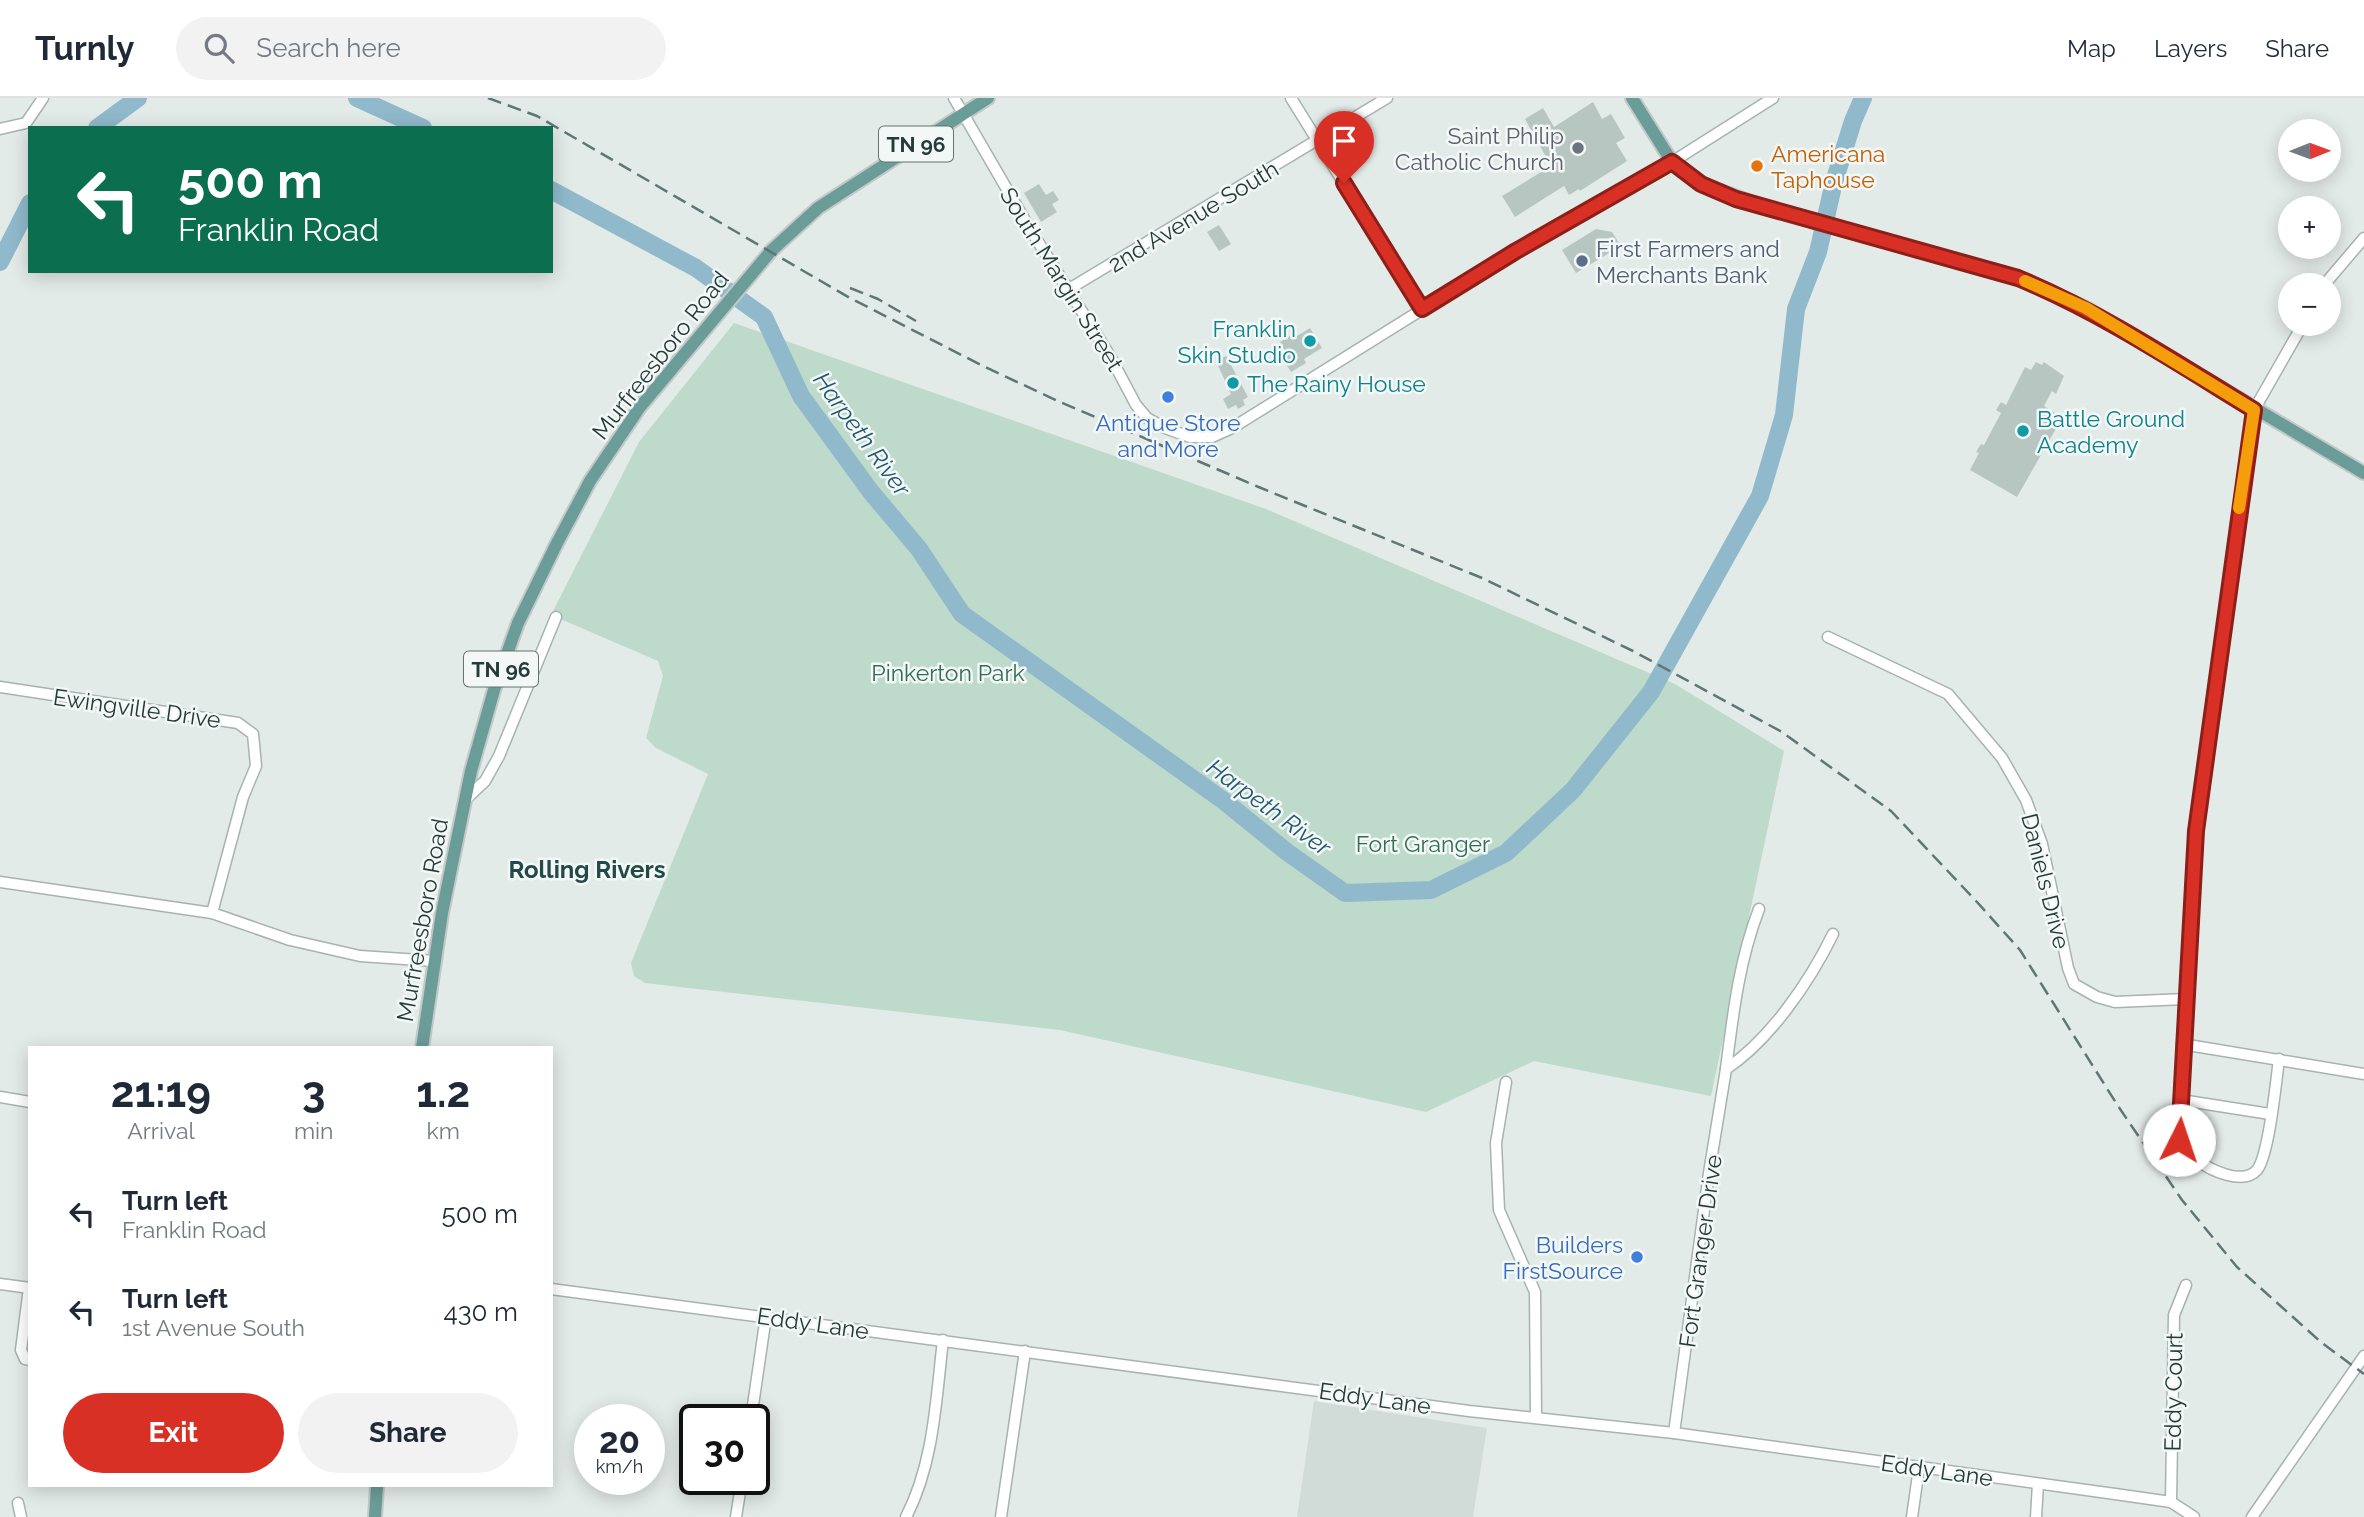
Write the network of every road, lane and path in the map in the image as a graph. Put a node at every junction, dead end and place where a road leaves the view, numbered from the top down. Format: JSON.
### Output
{"nodes":[{"id":1,"x":43,"y":98,"type":"edge"},
{"id":2,"x":954,"y":98,"type":"edge"},
{"id":3,"x":988,"y":98,"type":"edge"},
{"id":4,"x":1291,"y":98,"type":"edge"},
{"id":5,"x":1387,"y":98,"type":"edge"},
{"id":6,"x":1632,"y":98,"type":"edge"},
{"id":7,"x":1773,"y":98,"type":"edge"},
{"id":8,"x":963,"y":114,"type":"junction"},
{"id":9,"x":0,"y":129,"type":"edge"},
{"id":10,"x":1317,"y":140,"type":"junction"},
{"id":11,"x":1672,"y":162,"type":"junction"},
{"id":12,"x":2364,"y":238,"type":"edge"},
{"id":13,"x":2334,"y":273,"type":"edge"},
{"id":14,"x":1069,"y":289,"type":"junction"},
{"id":15,"x":1422,"y":309,"type":"junction"},
{"id":16,"x":2297,"y":336,"type":"edge"},
{"id":17,"x":2254,"y":410,"type":"junction"},
{"id":18,"x":2364,"y":473,"type":"edge"},
{"id":19,"x":556,"y":617,"type":"dead end"},
{"id":20,"x":1828,"y":638,"type":"dead end"},
{"id":21,"x":0,"y":687,"type":"edge"},
{"id":22,"x":465,"y":800,"type":"junction"},
{"id":23,"x":0,"y":882,"type":"edge"},
{"id":24,"x":1759,"y":909,"type":"dead end"},
{"id":25,"x":212,"y":913,"type":"junction"},
{"id":26,"x":1833,"y":934,"type":"dead end"},
{"id":27,"x":434,"y":961,"type":"junction"},
{"id":28,"x":2186,"y":999,"type":"junction"},
{"id":29,"x":2182,"y":1044,"type":"junction"},
{"id":30,"x":422,"y":1046,"type":"edge"},
{"id":31,"x":2279,"y":1059,"type":"junction"},
{"id":32,"x":1726,"y":1069,"type":"junction"},
{"id":33,"x":2364,"y":1074,"type":"edge"},
{"id":34,"x":1506,"y":1083,"type":"dead end"},
{"id":35,"x":0,"y":1097,"type":"edge"},
{"id":36,"x":2181,"y":1100,"type":"junction"},
{"id":37,"x":28,"y":1102,"type":"edge"},
{"id":38,"x":2270,"y":1114,"type":"junction"},
{"id":39,"x":0,"y":1284,"type":"edge"},
{"id":40,"x":2186,"y":1285,"type":"dead end"},
{"id":41,"x":28,"y":1288,"type":"edge"},
{"id":42,"x":553,"y":1289,"type":"edge"},
{"id":43,"x":28,"y":1296,"type":"edge"},
{"id":44,"x":766,"y":1316,"type":"junction"},
{"id":45,"x":943,"y":1340,"type":"junction"},
{"id":46,"x":1025,"y":1351,"type":"junction"},
{"id":47,"x":2364,"y":1356,"type":"edge"},
{"id":48,"x":28,"y":1360,"type":"edge"},
{"id":49,"x":753,"y":1404,"type":"edge"},
{"id":50,"x":1536,"y":1417,"type":"junction"},
{"id":51,"x":1674,"y":1433,"type":"junction"},
{"id":52,"x":1919,"y":1468,"type":"junction"},
{"id":53,"x":2038,"y":1484,"type":"junction"},
{"id":54,"x":377,"y":1487,"type":"edge"},
{"id":55,"x":739,"y":1495,"type":"edge"},
{"id":56,"x":2171,"y":1502,"type":"junction"},
{"id":57,"x":18,"y":1503,"type":"dead end"},
{"id":58,"x":21,"y":1517,"type":"edge"},
{"id":59,"x":375,"y":1517,"type":"edge"},
{"id":60,"x":736,"y":1517,"type":"edge"},
{"id":61,"x":906,"y":1517,"type":"edge"},
{"id":62,"x":1001,"y":1517,"type":"edge"},
{"id":63,"x":1912,"y":1517,"type":"edge"},
{"id":64,"x":2036,"y":1517,"type":"edge"},
{"id":65,"x":2194,"y":1517,"type":"edge"},
{"id":66,"x":2252,"y":1517,"type":"edge"}],
"edges":[{"from":1,"to":9,"type":"street"},
{"from":2,"to":8,"type":"street","name":"South Margin Street"},
{"from":3,"to":8,"type":"main road","number":"TN 96"},
{"from":4,"to":10,"type":"street"},
{"from":5,"to":10,"type":"street","name":"2nd Avenue South"},
{"from":6,"to":11,"type":"main road"},
{"from":7,"to":11,"type":"street"},
{"from":8,"to":14,"type":"street","name":"South Margin Street"},
{"from":8,"to":22,"type":"main road","name":"Murfreesboro Road","number":"TN 96"},
{"from":10,"to":14,"type":"street","name":"2nd Avenue South"},
{"from":10,"to":15,"type":"street"},
{"from":11,"to":15,"type":"street"},
{"from":11,"to":17,"type":"main road"},
{"from":12,"to":13,"type":"street"},
{"from":14,"to":15,"type":"street","name":"South Margin Street"},
{"from":16,"to":17,"type":"street"},
{"from":17,"to":18,"type":"main road"},
{"from":17,"to":28,"type":"street"},
{"from":19,"to":22,"type":"street","name":"Murfreesboro Road"},
{"from":20,"to":28,"type":"street","name":"Daniels Drive"},
{"from":21,"to":25,"type":"street","name":"Ewingville Drive"},
{"from":22,"to":27,"type":"main road","name":"Murfreesboro Road","number":"TN 96"},
{"from":23,"to":25,"type":"street"},
{"from":24,"to":32,"type":"street","name":"Fort Granger Drive"},
{"from":25,"to":27,"type":"street"},
{"from":26,"to":32,"type":"street"},
{"from":27,"to":30,"type":"main road","name":"Murfreesboro Road","number":"TN 96"},
{"from":28,"to":29,"type":"street"},
{"from":29,"to":31,"type":"street"},
{"from":29,"to":36,"type":"street"},
{"from":31,"to":33,"type":"street"},
{"from":31,"to":38,"type":"street"},
{"from":32,"to":51,"type":"street","name":"Fort Granger Drive"},
{"from":34,"to":50,"type":"street"},
{"from":35,"to":37,"type":"street"},
{"from":36,"to":38,"type":"street"},
{"from":36,"to":38,"type":"street"},
{"from":39,"to":41,"type":"street"},
{"from":40,"to":56,"type":"street","name":"Eddy Court"},
{"from":42,"to":44,"type":"street","name":"Eddy Lane"},
{"from":43,"to":48,"type":"street"},
{"from":44,"to":45,"type":"street","name":"Eddy Lane"},
{"from":44,"to":49,"type":"street"},
{"from":45,"to":46,"type":"street","name":"Eddy Lane"},
{"from":45,"to":61,"type":"street"},
{"from":46,"to":50,"type":"street","name":"Eddy Lane"},
{"from":46,"to":62,"type":"street"},
{"from":47,"to":66,"type":"street"},
{"from":50,"to":51,"type":"street","name":"Eddy Lane"},
{"from":51,"to":52,"type":"street","name":"Eddy Lane"},
{"from":52,"to":53,"type":"street","name":"Eddy Lane"},
{"from":52,"to":63,"type":"street"},
{"from":53,"to":56,"type":"street","name":"Eddy Lane"},
{"from":53,"to":64,"type":"street"},
{"from":54,"to":59,"type":"main road"},
{"from":55,"to":60,"type":"street"},
{"from":56,"to":65,"type":"street","name":"Eddy Lane"},
{"from":57,"to":58,"type":"street"}]}
